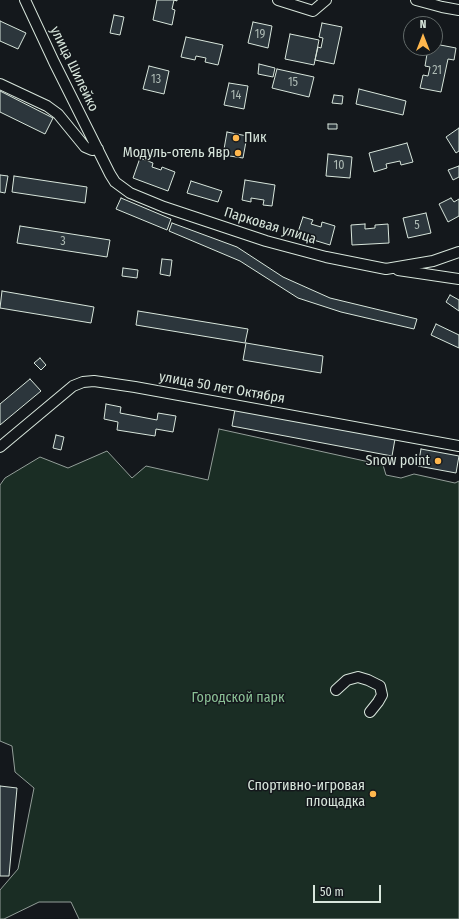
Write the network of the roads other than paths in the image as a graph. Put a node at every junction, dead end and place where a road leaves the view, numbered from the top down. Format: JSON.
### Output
{"nodes":[{"id":1,"x":25,"y":0,"type":"edge"},
{"id":2,"x":278,"y":0,"type":"edge"},
{"id":3,"x":326,"y":0,"type":"edge"},
{"id":4,"x":416,"y":0,"type":"edge"},
{"id":5,"x":459,"y":10,"type":"edge"},
{"id":6,"x":0,"y":84,"type":"edge"},
{"id":7,"x":98,"y":149,"type":"junction"},
{"id":8,"x":459,"y":252,"type":"edge"},
{"id":9,"x":386,"y":269,"type":"junction"},
{"id":10,"x":459,"y":279,"type":"edge"},
{"id":11,"x":459,"y":446,"type":"edge"},
{"id":12,"x":0,"y":447,"type":"edge"},
{"id":13,"x":336,"y":690,"type":"dead end"},
{"id":14,"x":370,"y":712,"type":"dead end"}],
"edges":[{"from":1,"to":7,"type":"street","name":"улица Шилейко"},
{"from":2,"to":3,"type":"street"},
{"from":4,"to":5,"type":"street"},
{"from":6,"to":7,"type":"street"},
{"from":7,"to":9,"type":"street","name":"Парковая улица"},
{"from":8,"to":9,"type":"street","name":"Парковая улица"},
{"from":9,"to":10,"type":"street"},
{"from":11,"to":12,"type":"street","name":"улица 50 лет Октября"},
{"from":13,"to":14,"type":"street"}]}
